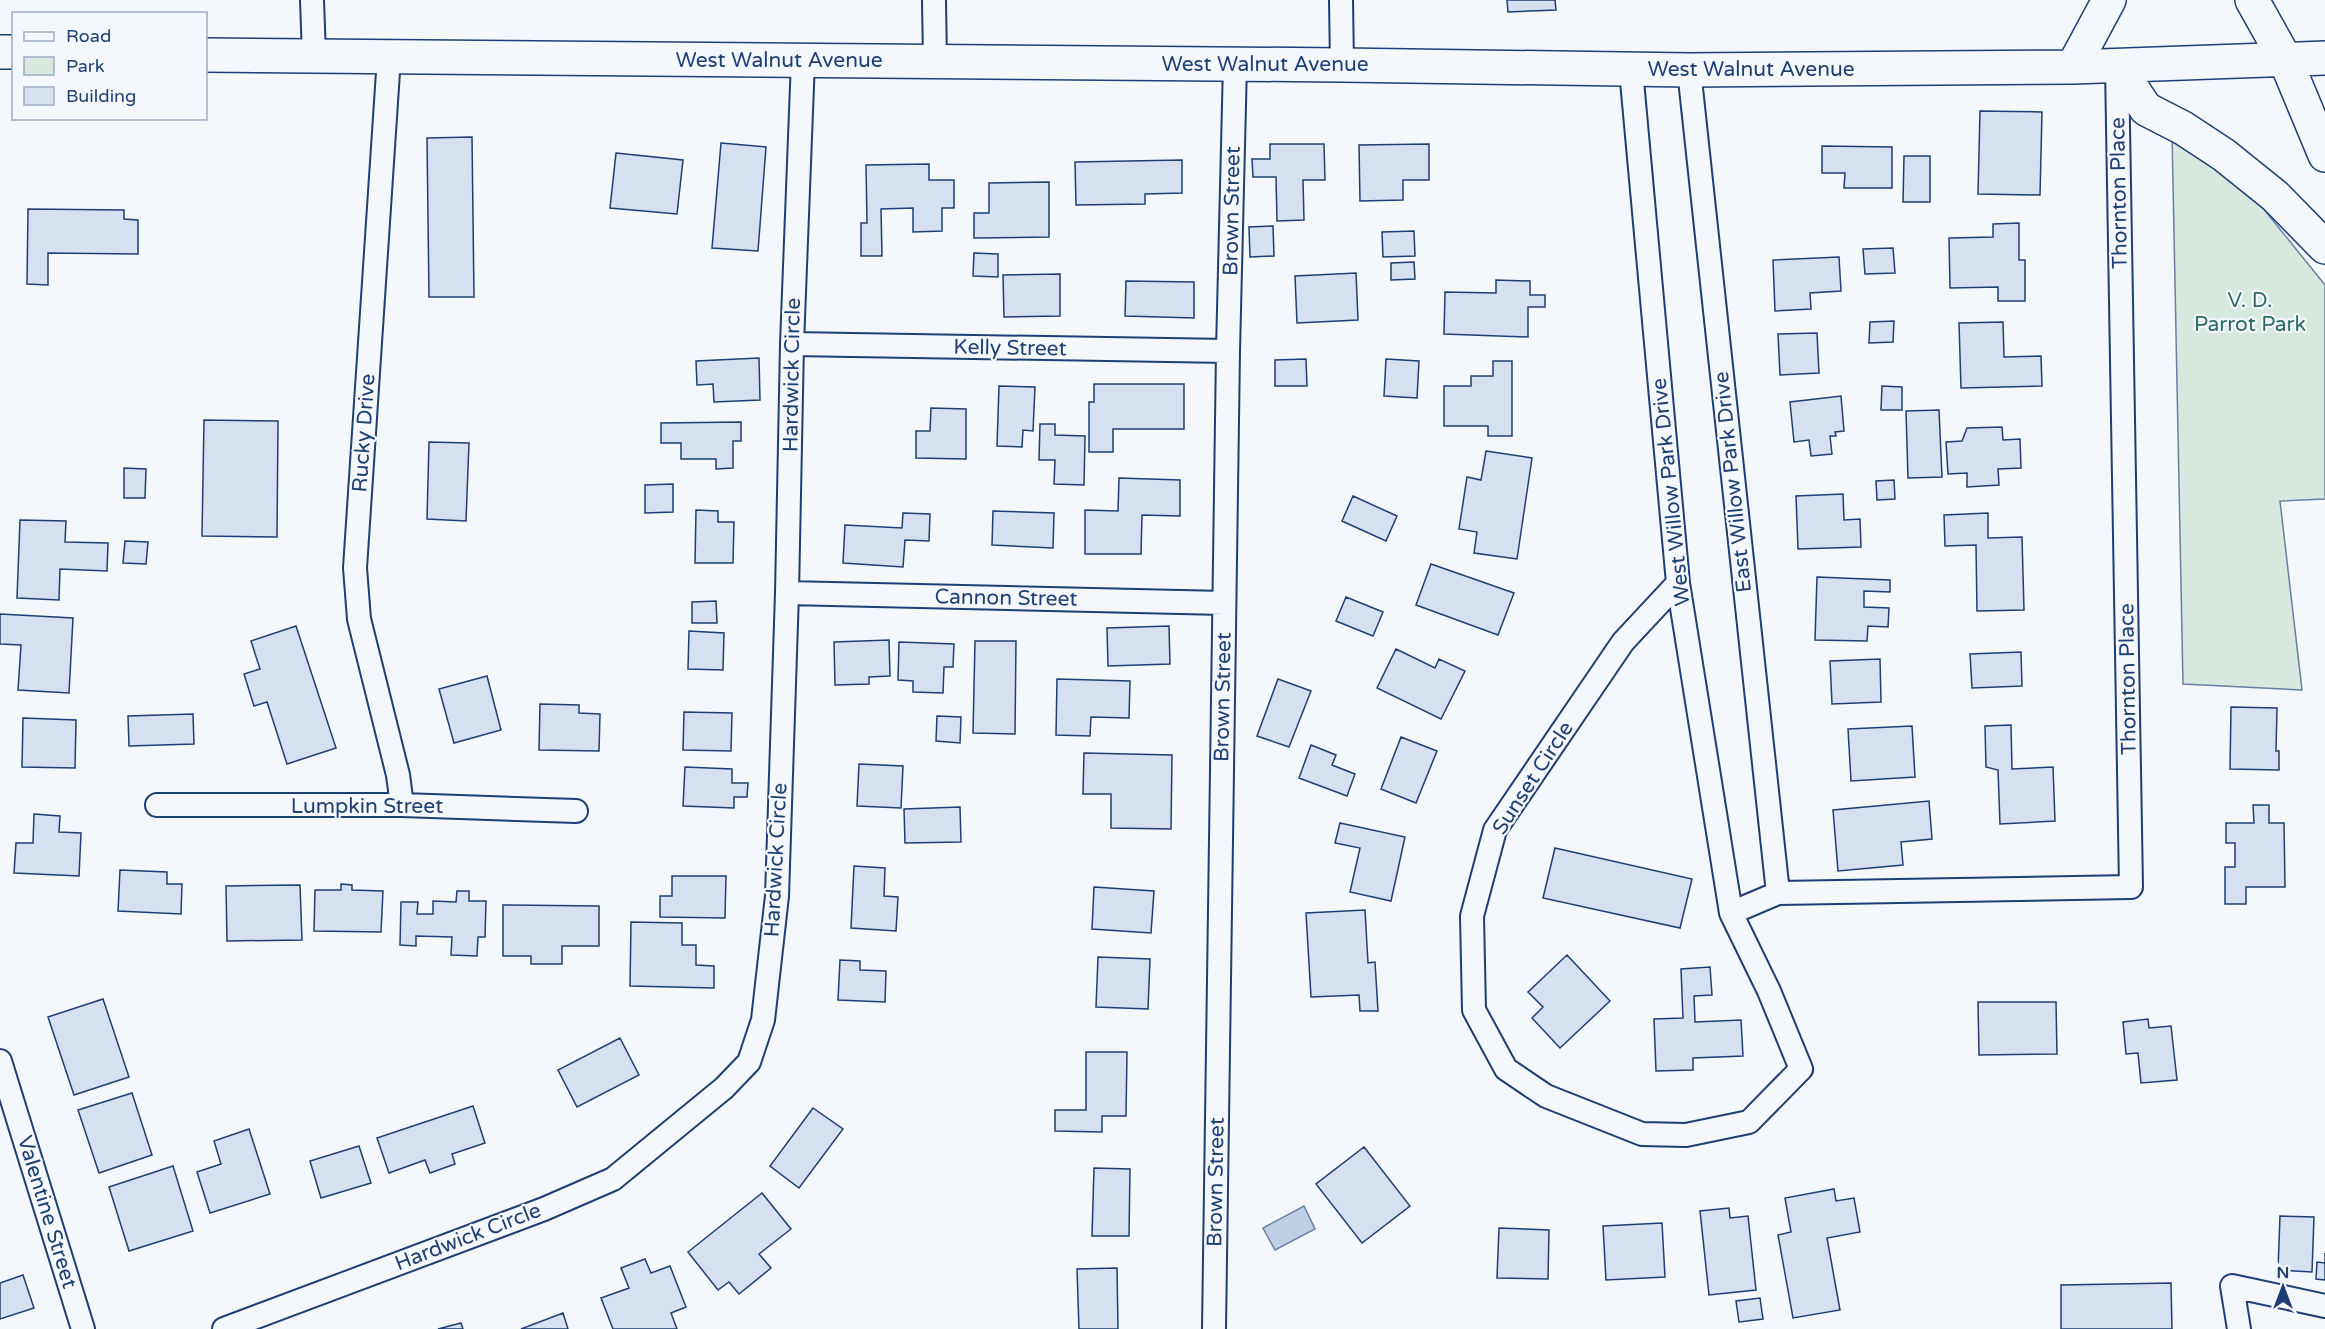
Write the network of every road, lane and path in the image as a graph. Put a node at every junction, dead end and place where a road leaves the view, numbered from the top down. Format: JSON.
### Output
{"nodes":[{"id":1,"x":312,"y":0,"type":"edge"},
{"id":2,"x":934,"y":0,"type":"edge"},
{"id":3,"x":1341,"y":0,"type":"edge"},
{"id":4,"x":2109,"y":0,"type":"edge"},
{"id":5,"x":2252,"y":0,"type":"edge"},
{"id":6,"x":207,"y":55,"type":"edge"},
{"id":7,"x":314,"y":56,"type":"junction"},
{"id":8,"x":389,"y":57,"type":"junction"},
{"id":9,"x":2325,"y":58,"type":"edge"},
{"id":10,"x":2285,"y":59,"type":"junction"},
{"id":11,"x":802,"y":60,"type":"junction"},
{"id":12,"x":935,"y":61,"type":"junction"},
{"id":13,"x":1235,"y":64,"type":"junction"},
{"id":14,"x":1342,"y":64,"type":"junction"},
{"id":15,"x":2117,"y":66,"type":"junction"},
{"id":16,"x":2073,"y":67,"type":"junction"},
{"id":17,"x":1631,"y":70,"type":"junction"},
{"id":18,"x":1689,"y":70,"type":"junction"},
{"id":19,"x":2325,"y":155,"type":"edge"},
{"id":20,"x":2325,"y":247,"type":"edge"},
{"id":21,"x":792,"y":344,"type":"junction"},
{"id":22,"x":1228,"y":351,"type":"junction"},
{"id":23,"x":1678,"y":583,"type":"junction"},
{"id":24,"x":787,"y":593,"type":"junction"},
{"id":25,"x":1224,"y":603,"type":"junction"},
{"id":26,"x":402,"y":804,"type":"junction"},
{"id":27,"x":157,"y":805,"type":"dead end"},
{"id":28,"x":576,"y":811,"type":"dead end"},
{"id":29,"x":1778,"y":893,"type":"junction"},
{"id":30,"x":1731,"y":913,"type":"junction"},
{"id":31,"x":0,"y":1061,"type":"edge"},
{"id":32,"x":2325,"y":1306,"type":"edge"},
{"id":33,"x":83,"y":1329,"type":"edge"},
{"id":34,"x":224,"y":1329,"type":"edge"},
{"id":35,"x":1214,"y":1329,"type":"edge"},
{"id":36,"x":2239,"y":1329,"type":"edge"}],
"edges":[{"from":1,"to":7,"type":"street"},
{"from":2,"to":12,"type":"street"},
{"from":3,"to":14,"type":"street"},
{"from":4,"to":16,"type":"main road"},
{"from":5,"to":10,"type":"main road"},
{"from":6,"to":7,"type":"main road","name":"West Walnut Avenue"},
{"from":7,"to":8,"type":"main road","name":"West Walnut Avenue"},
{"from":8,"to":11,"type":"main road","name":"West Walnut Avenue"},
{"from":8,"to":26,"type":"street","name":"Rucky Drive"},
{"from":9,"to":10,"type":"main road","name":"West Walnut Avenue"},
{"from":10,"to":15,"type":"main road","name":"West Walnut Avenue"},
{"from":10,"to":19,"type":"main road"},
{"from":11,"to":12,"type":"main road","name":"West Walnut Avenue"},
{"from":11,"to":21,"type":"street","name":"Hardwick Circle"},
{"from":12,"to":13,"type":"main road","name":"West Walnut Avenue"},
{"from":13,"to":14,"type":"main road","name":"West Walnut Avenue"},
{"from":13,"to":22,"type":"street","name":"Brown Street"},
{"from":14,"to":17,"type":"main road","name":"West Walnut Avenue"},
{"from":15,"to":16,"type":"main road","name":"West Walnut Avenue"},
{"from":15,"to":20,"type":"main road"},
{"from":15,"to":29,"type":"street","name":"Thornton Place"},
{"from":16,"to":18,"type":"main road","name":"West Walnut Avenue"},
{"from":17,"to":18,"type":"main road","name":"West Walnut Avenue"},
{"from":17,"to":23,"type":"street","name":"West Willow Park Drive"},
{"from":18,"to":29,"type":"street","name":"East Willow Park Drive"},
{"from":21,"to":22,"type":"street","name":"Kelly Street"},
{"from":21,"to":24,"type":"street","name":"Hardwick Circle"},
{"from":22,"to":25,"type":"street","name":"Brown Street"},
{"from":23,"to":30,"type":"street","name":"West Willow Park Drive"},
{"from":23,"to":30,"type":"street","name":"Sunset Circle"},
{"from":24,"to":25,"type":"street","name":"Cannon Street"},
{"from":24,"to":34,"type":"street","name":"Hardwick Circle"},
{"from":25,"to":35,"type":"street","name":"Brown Street"},
{"from":26,"to":27,"type":"street","name":"Lumpkin Street"},
{"from":26,"to":28,"type":"street","name":"Lumpkin Street"},
{"from":29,"to":30,"type":"street","name":"Thornton Place"},
{"from":31,"to":33,"type":"street","name":"Valentine Street"},
{"from":32,"to":36,"type":"street"}]}
